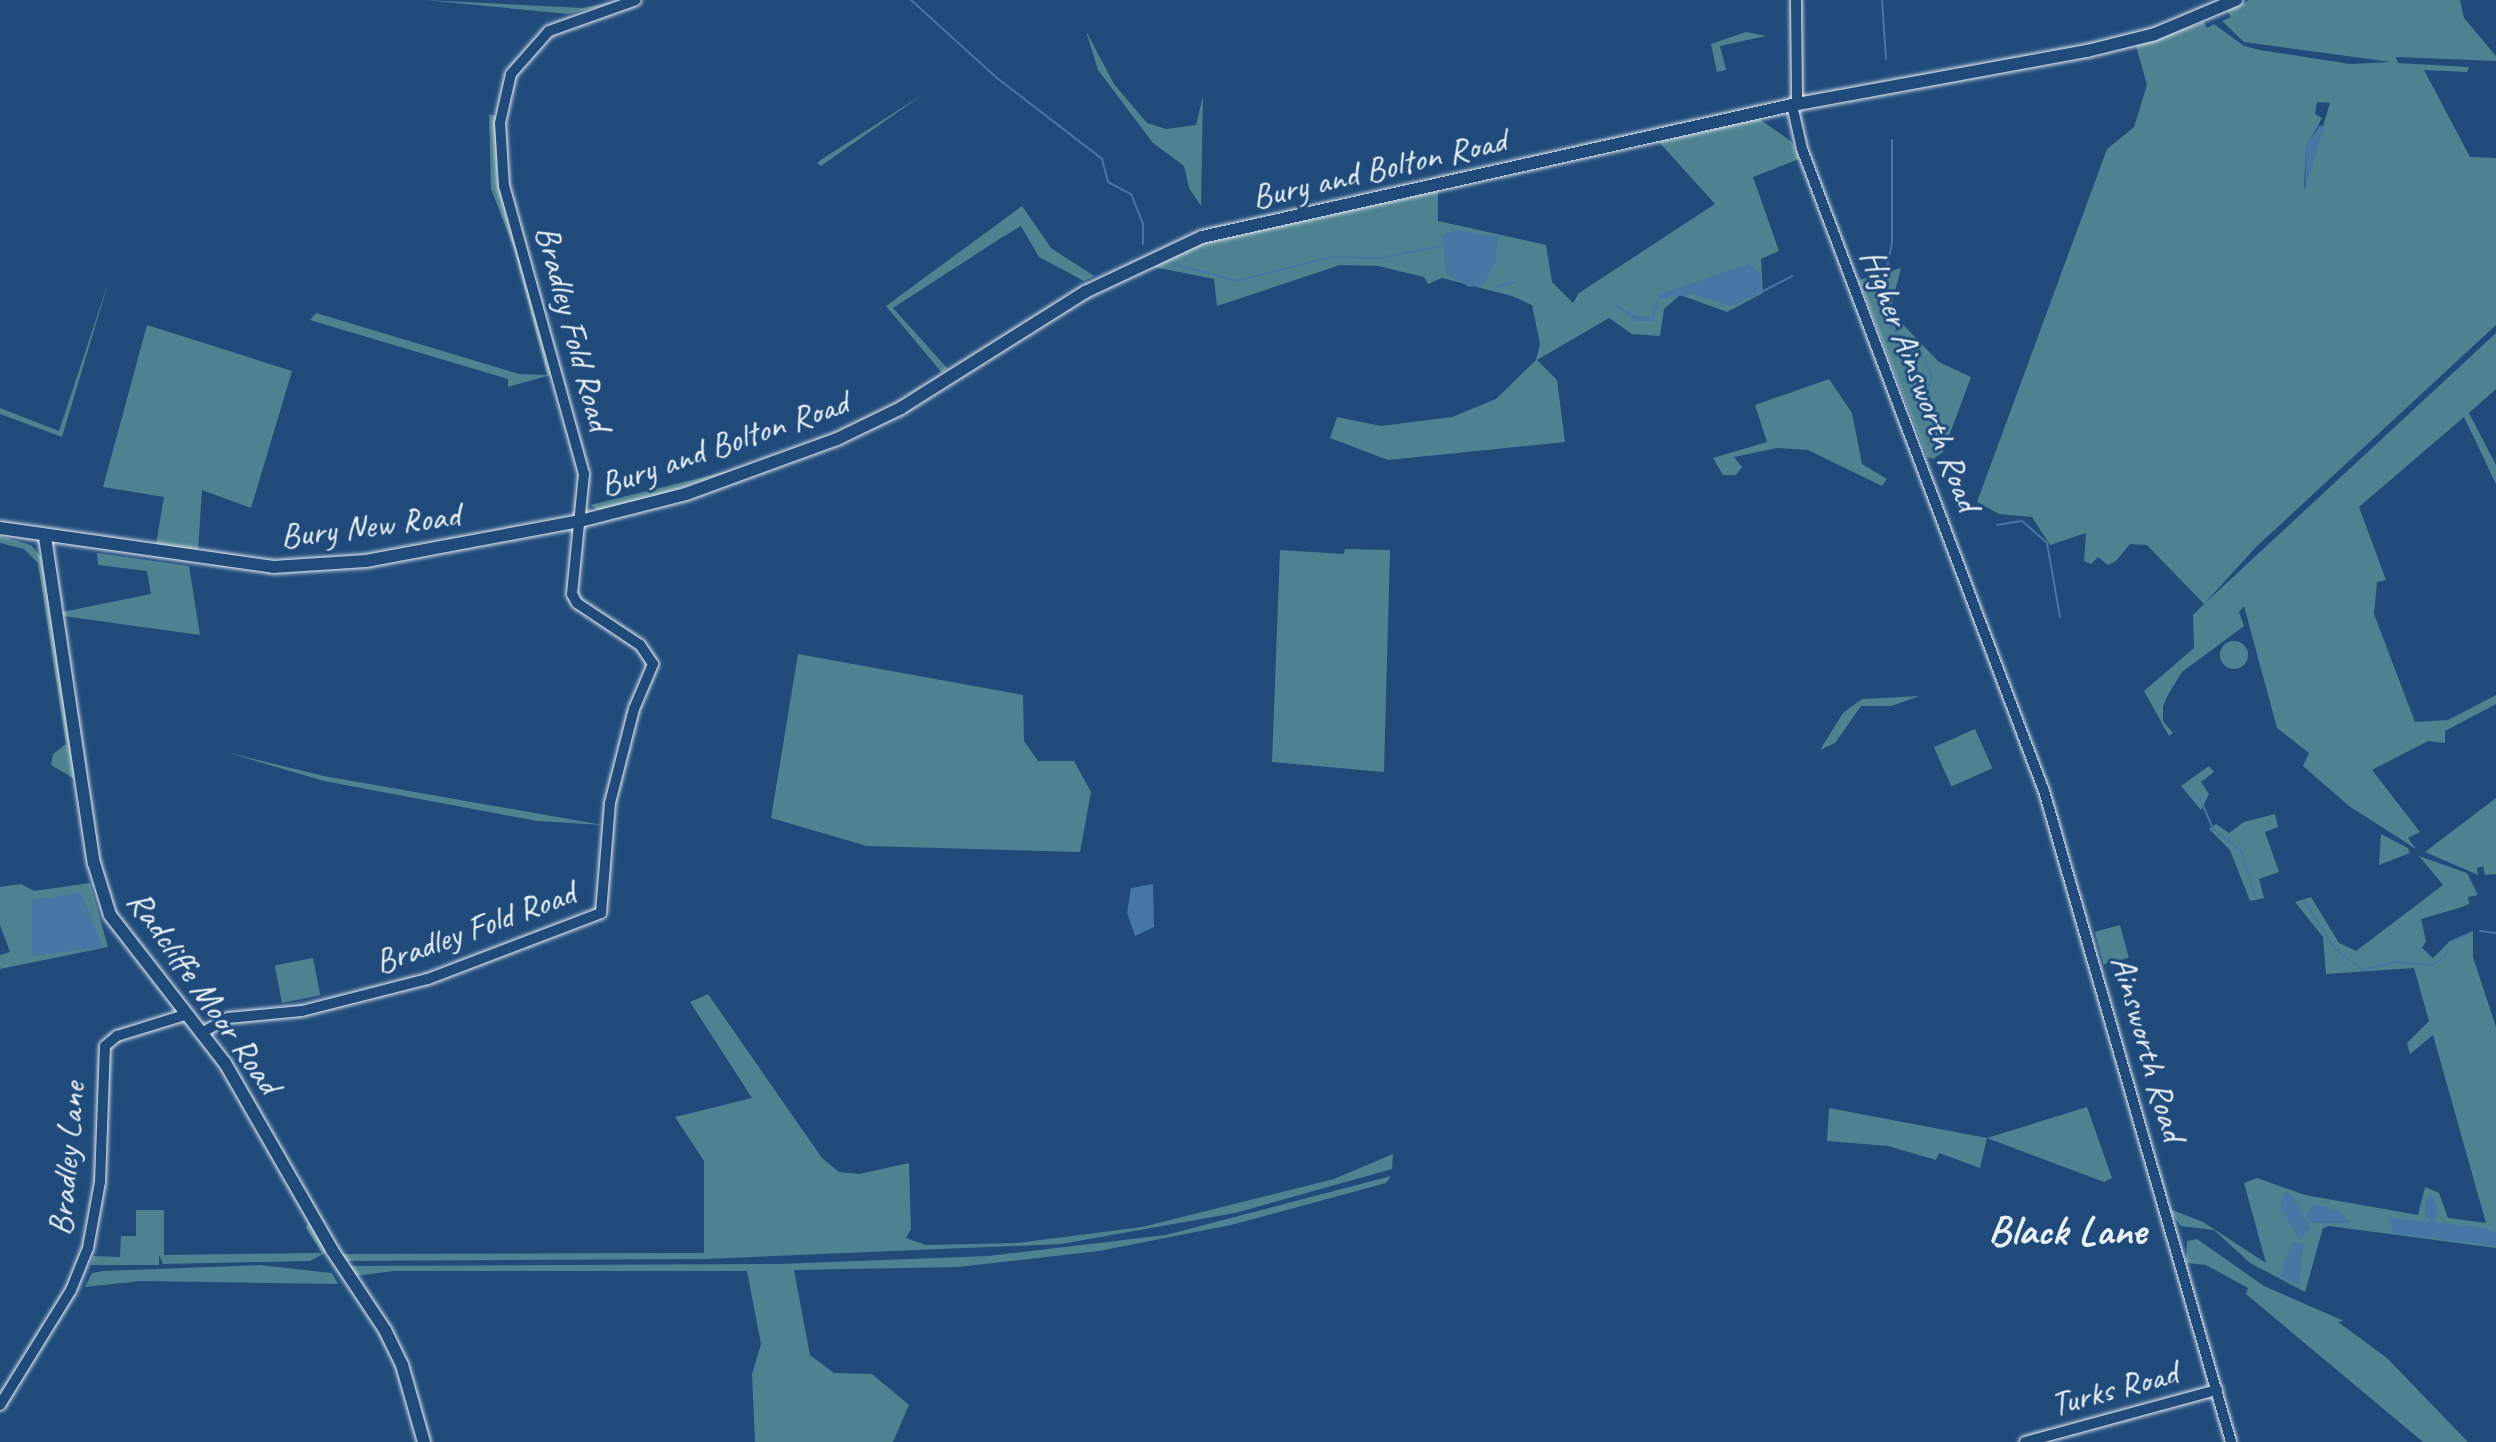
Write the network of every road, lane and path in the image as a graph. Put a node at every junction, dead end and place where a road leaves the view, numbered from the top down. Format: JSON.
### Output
{"nodes":[{"id":1,"x":636,"y":0,"type":"edge"},
{"id":2,"x":1796,"y":0,"type":"edge"},
{"id":3,"x":2236,"y":0,"type":"edge"},
{"id":4,"x":1795,"y":105,"type":"junction"},
{"id":5,"x":580,"y":521,"type":"junction"},
{"id":6,"x":0,"y":528,"type":"edge"},
{"id":7,"x":45,"y":537,"type":"junction"},
{"id":8,"x":2000,"y":674,"type":"joint"},
{"id":9,"x":185,"y":1010,"type":"junction"},
{"id":10,"x":202,"y":1032,"type":"junction"},
{"id":11,"x":2217,"y":1390,"type":"junction"},
{"id":12,"x":0,"y":1405,"type":"edge"},
{"id":13,"x":424,"y":1442,"type":"edge"},
{"id":14,"x":2025,"y":1442,"type":"edge"},
{"id":15,"x":2231,"y":1442,"type":"edge"}],
"edges":[{"from":1,"to":5,"type":"street","name":"Bradley Fold Road"},
{"from":2,"to":4,"type":"main road","name":"Higher Ainsworth Road"},
{"from":3,"to":4,"type":"main road","name":"Bury and Bolton Road"},
{"from":4,"to":5,"type":"main road","name":"Bury and Bolton Road"},
{"from":4,"to":8,"type":"main road","name":"Higher Ainsworth Road"},
{"from":5,"to":7,"type":"main road","name":"Bury New Road"},
{"from":5,"to":10,"type":"street","name":"Bradley Fold Road"},
{"from":6,"to":7,"type":"main road","name":"Bury New Road"},
{"from":7,"to":9,"type":"main road","name":"Radcliffe Moor Road"},
{"from":8,"to":11,"type":"main road","name":"Ainsworth Road"},
{"from":9,"to":10,"type":"main road","name":"Radcliffe Moor Road"},
{"from":9,"to":12,"type":"street","name":"Bradley Lane"},
{"from":10,"to":13,"type":"main road","name":"Radcliffe Moor Road"},
{"from":11,"to":14,"type":"street","name":"Turks Road"},
{"from":11,"to":15,"type":"main road","name":"Ainsworth Road"}]}
